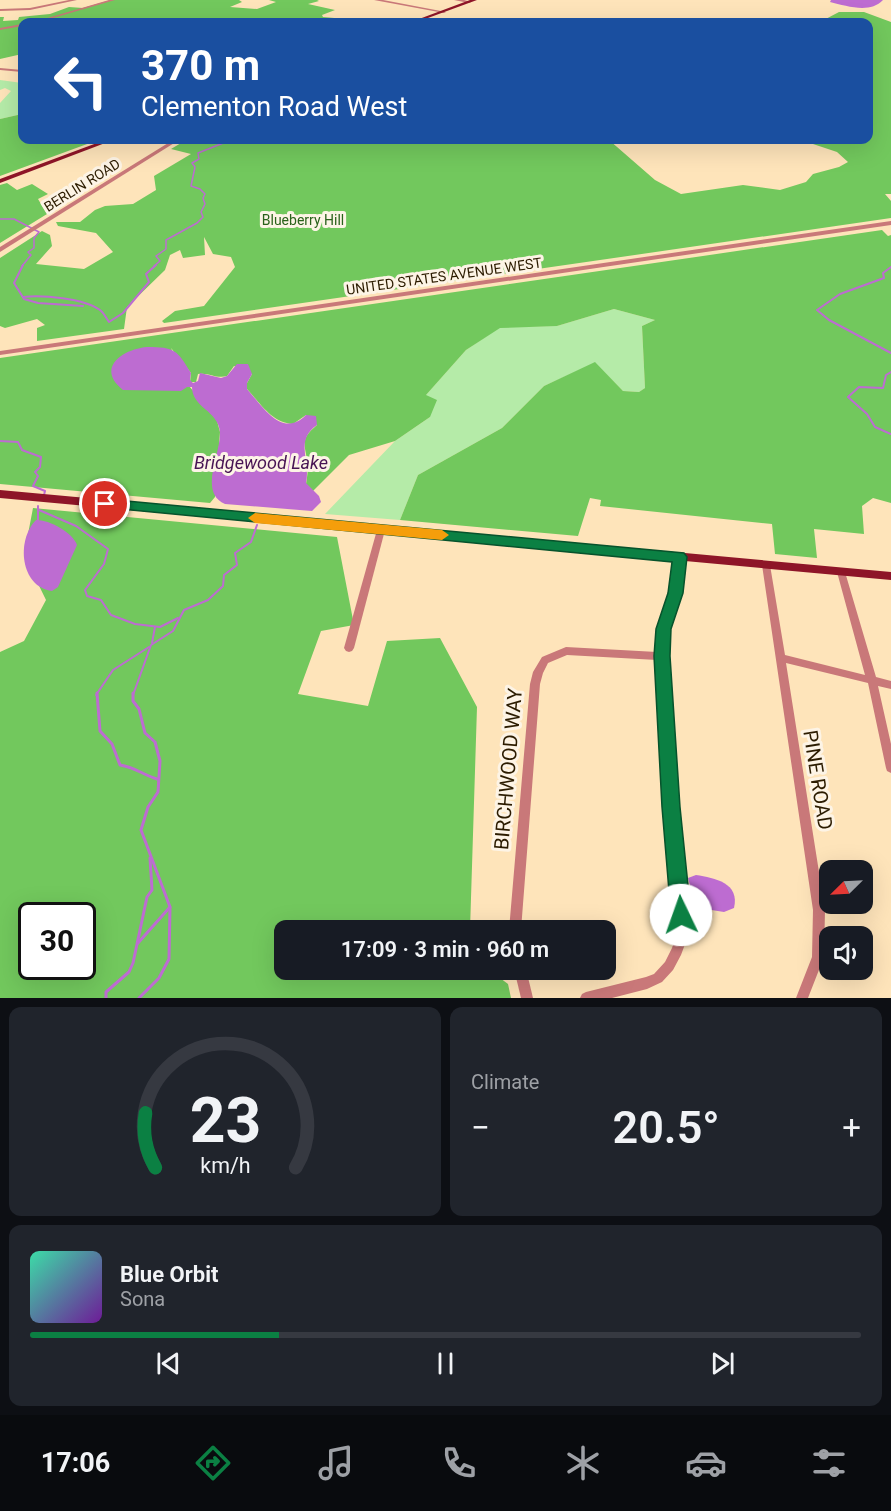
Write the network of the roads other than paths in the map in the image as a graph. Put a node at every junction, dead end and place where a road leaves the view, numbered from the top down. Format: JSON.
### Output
{"nodes":[{"id":1,"x":75,"y":0,"type":"edge"},
{"id":2,"x":113,"y":0,"type":"edge"},
{"id":3,"x":376,"y":0,"type":"edge"},
{"id":4,"x":456,"y":0,"type":"edge"},
{"id":5,"x":470,"y":1,"type":"edge"},
{"id":6,"x":0,"y":10,"type":"edge"},
{"id":7,"x":444,"y":12,"type":"junction"},
{"id":8,"x":50,"y":18,"type":"edge"},
{"id":9,"x":426,"y":18,"type":"edge"},
{"id":10,"x":18,"y":26,"type":"edge"},
{"id":11,"x":0,"y":29,"type":"edge"},
{"id":12,"x":18,"y":66,"type":"edge"},
{"id":13,"x":0,"y":69,"type":"edge"},
{"id":14,"x":11,"y":70,"type":"junction"},
{"id":15,"x":18,"y":71,"type":"edge"},
{"id":16,"x":99,"y":144,"type":"edge"},
{"id":17,"x":170,"y":144,"type":"edge"},
{"id":18,"x":0,"y":181,"type":"edge"},
{"id":19,"x":891,"y":223,"type":"edge"},
{"id":20,"x":0,"y":250,"type":"edge"},
{"id":21,"x":0,"y":352,"type":"edge"},
{"id":22,"x":0,"y":494,"type":"edge"},
{"id":23,"x":381,"y":530,"type":"junction"},
{"id":24,"x":679,"y":557,"type":"junction"},
{"id":25,"x":766,"y":565,"type":"junction"},
{"id":26,"x":842,"y":572,"type":"junction"},
{"id":27,"x":891,"y":576,"type":"edge"},
{"id":28,"x":349,"y":648,"type":"dead end"},
{"id":29,"x":662,"y":656,"type":"junction"},
{"id":30,"x":781,"y":658,"type":"junction"},
{"id":31,"x":872,"y":681,"type":"junction"},
{"id":32,"x":891,"y":686,"type":"edge"},
{"id":33,"x":891,"y":768,"type":"edge"},
{"id":34,"x":517,"y":920,"type":"edge"},
{"id":35,"x":523,"y":980,"type":"edge"},
{"id":36,"x":527,"y":998,"type":"edge"},
{"id":37,"x":586,"y":998,"type":"edge"},
{"id":38,"x":802,"y":998,"type":"edge"}],
"edges":[{"from":1,"to":6,"type":"street"},
{"from":2,"to":8,"type":"street"},
{"from":3,"to":7,"type":"street"},
{"from":4,"to":5,"type":"street"},
{"from":5,"to":7,"type":"main road"},
{"from":7,"to":9,"type":"main road"},
{"from":10,"to":11,"type":"street"},
{"from":12,"to":14,"type":"street"},
{"from":13,"to":14,"type":"street"},
{"from":14,"to":15,"type":"street"},
{"from":16,"to":18,"type":"main road"},
{"from":17,"to":20,"type":"street","name":"BERLIN ROAD"},
{"from":19,"to":21,"type":"street","name":"UNITED STATES AVENUE WEST"},
{"from":22,"to":23,"type":"main road"},
{"from":23,"to":24,"type":"main road"},
{"from":23,"to":28,"type":"street"},
{"from":24,"to":25,"type":"main road"},
{"from":24,"to":29,"type":"street"},
{"from":25,"to":26,"type":"main road"},
{"from":25,"to":30,"type":"street","name":"PINE ROAD"},
{"from":26,"to":27,"type":"main road"},
{"from":26,"to":31,"type":"street"},
{"from":29,"to":34,"type":"street","name":"BIRCHWOOD WAY"},
{"from":29,"to":37,"type":"street"},
{"from":30,"to":31,"type":"street"},
{"from":30,"to":38,"type":"street","name":"PINE ROAD"},
{"from":31,"to":32,"type":"street"},
{"from":31,"to":33,"type":"street"},
{"from":35,"to":36,"type":"street"}]}
